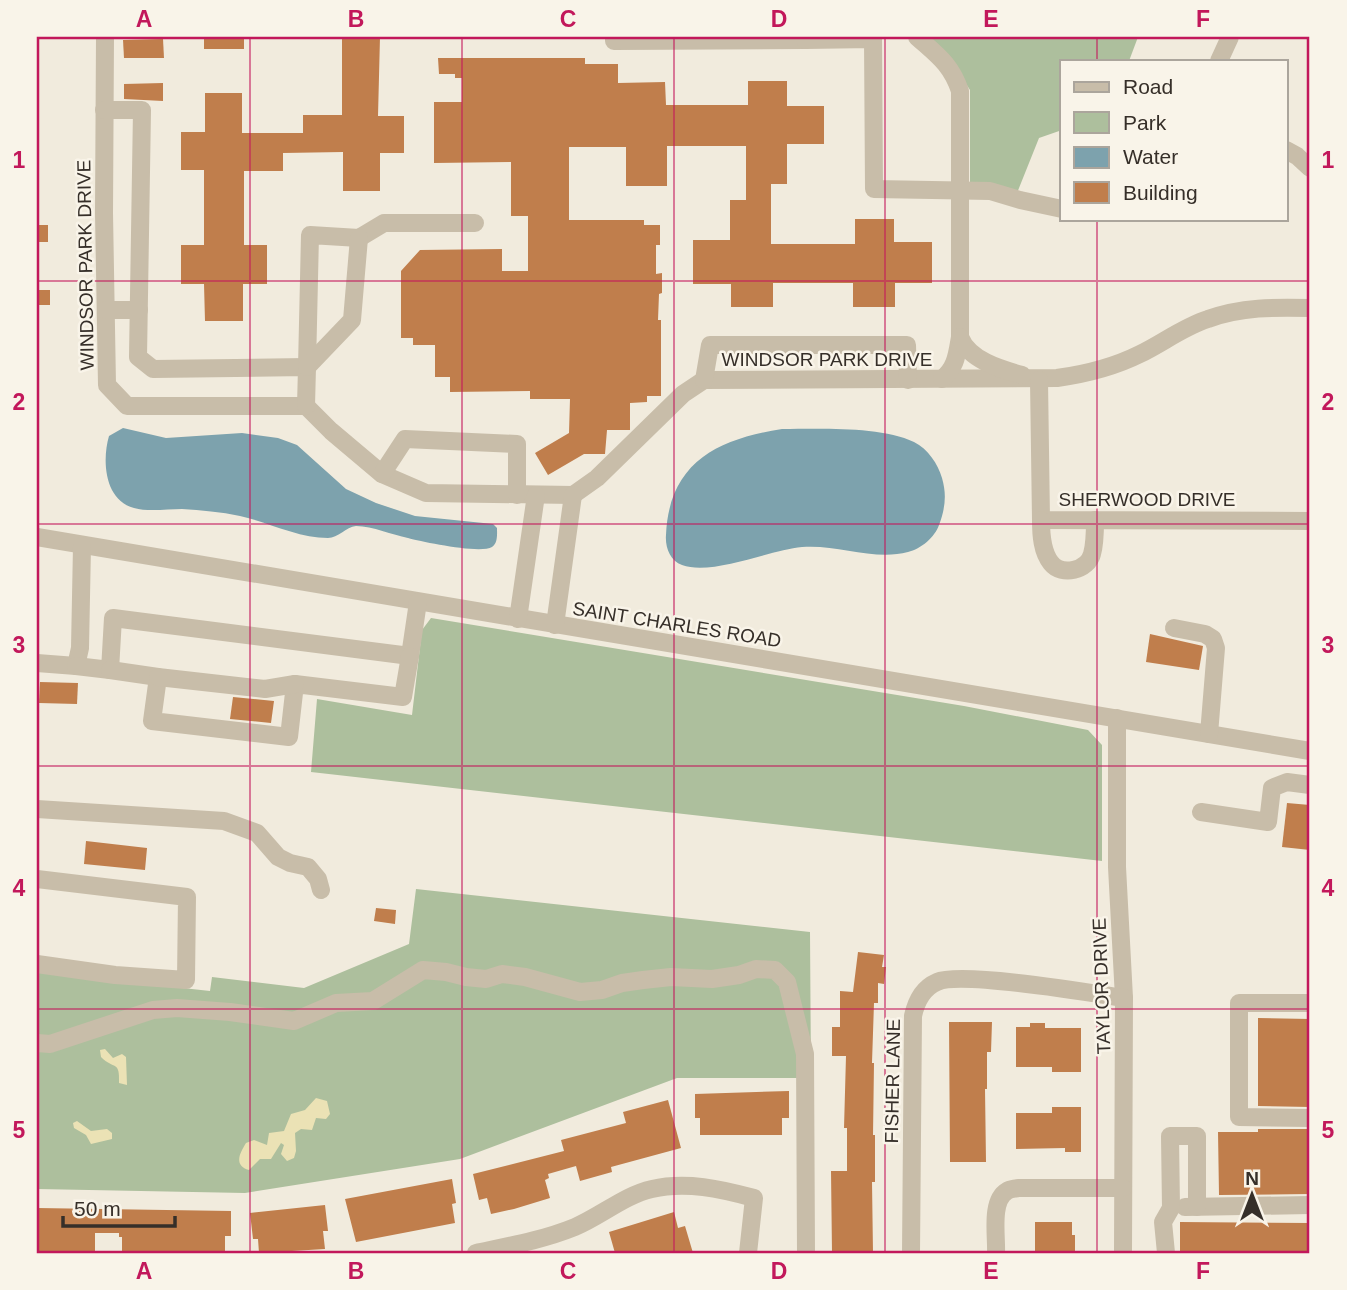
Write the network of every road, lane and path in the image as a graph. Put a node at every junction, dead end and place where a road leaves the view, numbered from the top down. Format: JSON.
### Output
{"nodes":[{"id":1,"x":105,"y":37,"type":"edge"},
{"id":2,"x":614,"y":37,"type":"edge"},
{"id":3,"x":917,"y":37,"type":"edge"},
{"id":4,"x":1230,"y":37,"type":"edge"},
{"id":5,"x":805,"y":38,"type":"edge"},
{"id":6,"x":1219,"y":60,"type":"edge"},
{"id":7,"x":104,"y":110,"type":"junction"},
{"id":8,"x":1288,"y":151,"type":"edge"},
{"id":9,"x":1310,"y":168,"type":"edge"},
{"id":10,"x":960,"y":188,"type":"junction"},
{"id":11,"x":1060,"y":209,"type":"edge"},
{"id":12,"x":475,"y":223,"type":"dead end"},
{"id":13,"x":359,"y":238,"type":"junction"},
{"id":14,"x":1310,"y":308,"type":"edge"},
{"id":15,"x":106,"y":310,"type":"junction"},
{"id":16,"x":139,"y":310,"type":"junction"},
{"id":17,"x":960,"y":337,"type":"junction"},
{"id":18,"x":307,"y":367,"type":"junction"},
{"id":19,"x":942,"y":379,"type":"junction"},
{"id":20,"x":704,"y":380,"type":"junction"},
{"id":21,"x":908,"y":380,"type":"junction"},
{"id":22,"x":1039,"y":380,"type":"junction"},
{"id":23,"x":306,"y":406,"type":"junction"},
{"id":24,"x":382,"y":474,"type":"junction"},
{"id":25,"x":517,"y":495,"type":"junction"},
{"id":26,"x":536,"y":495,"type":"junction"},
{"id":27,"x":573,"y":495,"type":"junction"},
{"id":28,"x":1041,"y":520,"type":"junction"},
{"id":29,"x":1095,"y":520,"type":"junction"},
{"id":30,"x":1310,"y":521,"type":"edge"},
{"id":31,"x":37,"y":537,"type":"edge"},
{"id":32,"x":82,"y":546,"type":"junction"},
{"id":33,"x":418,"y":602,"type":"junction"},
{"id":34,"x":519,"y":619,"type":"junction"},
{"id":35,"x":555,"y":625,"type":"junction"},
{"id":36,"x":1174,"y":628,"type":"dead end"},
{"id":37,"x":410,"y":656,"type":"junction"},
{"id":38,"x":37,"y":663,"type":"edge"},
{"id":39,"x":76,"y":666,"type":"junction"},
{"id":40,"x":110,"y":670,"type":"junction"},
{"id":41,"x":158,"y":677,"type":"junction"},
{"id":42,"x":295,"y":684,"type":"junction"},
{"id":43,"x":1116,"y":718,"type":"junction"},
{"id":44,"x":1209,"y":734,"type":"junction"},
{"id":45,"x":1310,"y":751,"type":"edge"},
{"id":46,"x":1310,"y":785,"type":"edge"},
{"id":47,"x":37,"y":809,"type":"edge"},
{"id":48,"x":1201,"y":812,"type":"dead end"},
{"id":49,"x":37,"y":879,"type":"edge"},
{"id":50,"x":321,"y":890,"type":"dead end"},
{"id":51,"x":37,"y":964,"type":"edge"},
{"id":52,"x":1124,"y":998,"type":"junction"},
{"id":53,"x":1310,"y":1003,"type":"edge"},
{"id":54,"x":37,"y":1043,"type":"edge"},
{"id":55,"x":1310,"y":1118,"type":"edge"},
{"id":56,"x":1123,"y":1188,"type":"junction"},
{"id":57,"x":1310,"y":1205,"type":"edge"},
{"id":58,"x":1197,"y":1207,"type":"junction"},
{"id":59,"x":1171,"y":1208,"type":"junction"},
{"id":60,"x":547,"y":1246,"type":"edge"},
{"id":61,"x":476,"y":1253,"type":"edge"},
{"id":62,"x":748,"y":1253,"type":"edge"},
{"id":63,"x":806,"y":1253,"type":"edge"},
{"id":64,"x":911,"y":1253,"type":"edge"},
{"id":65,"x":996,"y":1253,"type":"edge"},
{"id":66,"x":1123,"y":1253,"type":"edge"},
{"id":67,"x":1166,"y":1253,"type":"edge"}],
"edges":[{"from":1,"to":7,"type":"street","name":"WINDSOR PARK DRIVE"},
{"from":2,"to":5,"type":"street"},
{"from":3,"to":10,"type":"street","name":"WINDSOR PARK DRIVE"},
{"from":4,"to":6,"type":"street"},
{"from":5,"to":10,"type":"street"},
{"from":7,"to":15,"type":"street","name":"WINDSOR PARK DRIVE"},
{"from":7,"to":16,"type":"street"},
{"from":8,"to":9,"type":"street"},
{"from":10,"to":11,"type":"street"},
{"from":10,"to":17,"type":"street","name":"WINDSOR PARK DRIVE"},
{"from":12,"to":13,"type":"street"},
{"from":13,"to":18,"type":"street"},
{"from":13,"to":18,"type":"street"},
{"from":14,"to":22,"type":"street"},
{"from":15,"to":16,"type":"street"},
{"from":15,"to":23,"type":"street","name":"WINDSOR PARK DRIVE"},
{"from":16,"to":18,"type":"street"},
{"from":17,"to":19,"type":"street","name":"WINDSOR PARK DRIVE"},
{"from":17,"to":22,"type":"street"},
{"from":18,"to":23,"type":"street"},
{"from":19,"to":21,"type":"street","name":"WINDSOR PARK DRIVE"},
{"from":19,"to":22,"type":"street"},
{"from":20,"to":21,"type":"street","name":"WINDSOR PARK DRIVE"},
{"from":20,"to":21,"type":"street"},
{"from":20,"to":27,"type":"street","name":"WINDSOR PARK DRIVE"},
{"from":22,"to":28,"type":"street","name":"SHERWOOD DRIVE"},
{"from":23,"to":24,"type":"street"},
{"from":24,"to":25,"type":"street"},
{"from":24,"to":25,"type":"street"},
{"from":25,"to":26,"type":"street"},
{"from":26,"to":27,"type":"street"},
{"from":26,"to":34,"type":"street"},
{"from":27,"to":35,"type":"street"},
{"from":28,"to":29,"type":"street","name":"SHERWOOD DRIVE"},
{"from":28,"to":29,"type":"street"},
{"from":29,"to":30,"type":"street","name":"SHERWOOD DRIVE"},
{"from":31,"to":32,"type":"street","name":"SAINT CHARLES ROAD"},
{"from":32,"to":33,"type":"street","name":"SAINT CHARLES ROAD"},
{"from":32,"to":39,"type":"street"},
{"from":33,"to":34,"type":"street","name":"SAINT CHARLES ROAD"},
{"from":33,"to":37,"type":"street"},
{"from":34,"to":35,"type":"street","name":"SAINT CHARLES ROAD"},
{"from":35,"to":43,"type":"street","name":"SAINT CHARLES ROAD"},
{"from":36,"to":44,"type":"street"},
{"from":37,"to":40,"type":"street"},
{"from":37,"to":42,"type":"street"},
{"from":38,"to":39,"type":"street"},
{"from":39,"to":40,"type":"street"},
{"from":40,"to":41,"type":"street"},
{"from":41,"to":42,"type":"street"},
{"from":41,"to":42,"type":"street"},
{"from":43,"to":44,"type":"street","name":"SAINT CHARLES ROAD"},
{"from":43,"to":52,"type":"street","name":"TAYLOR DRIVE"},
{"from":44,"to":45,"type":"street","name":"SAINT CHARLES ROAD"},
{"from":46,"to":48,"type":"street"},
{"from":47,"to":50,"type":"street"},
{"from":49,"to":51,"type":"street"},
{"from":52,"to":56,"type":"street","name":"TAYLOR DRIVE"},
{"from":52,"to":64,"type":"street","name":"FISHER LANE"},
{"from":53,"to":55,"type":"street"},
{"from":54,"to":63,"type":"street"},
{"from":56,"to":65,"type":"street"},
{"from":56,"to":66,"type":"street","name":"TAYLOR DRIVE"},
{"from":57,"to":58,"type":"street"},
{"from":58,"to":59,"type":"street"},
{"from":58,"to":59,"type":"street"},
{"from":59,"to":67,"type":"street"},
{"from":60,"to":61,"type":"street"},
{"from":60,"to":62,"type":"street"}]}
